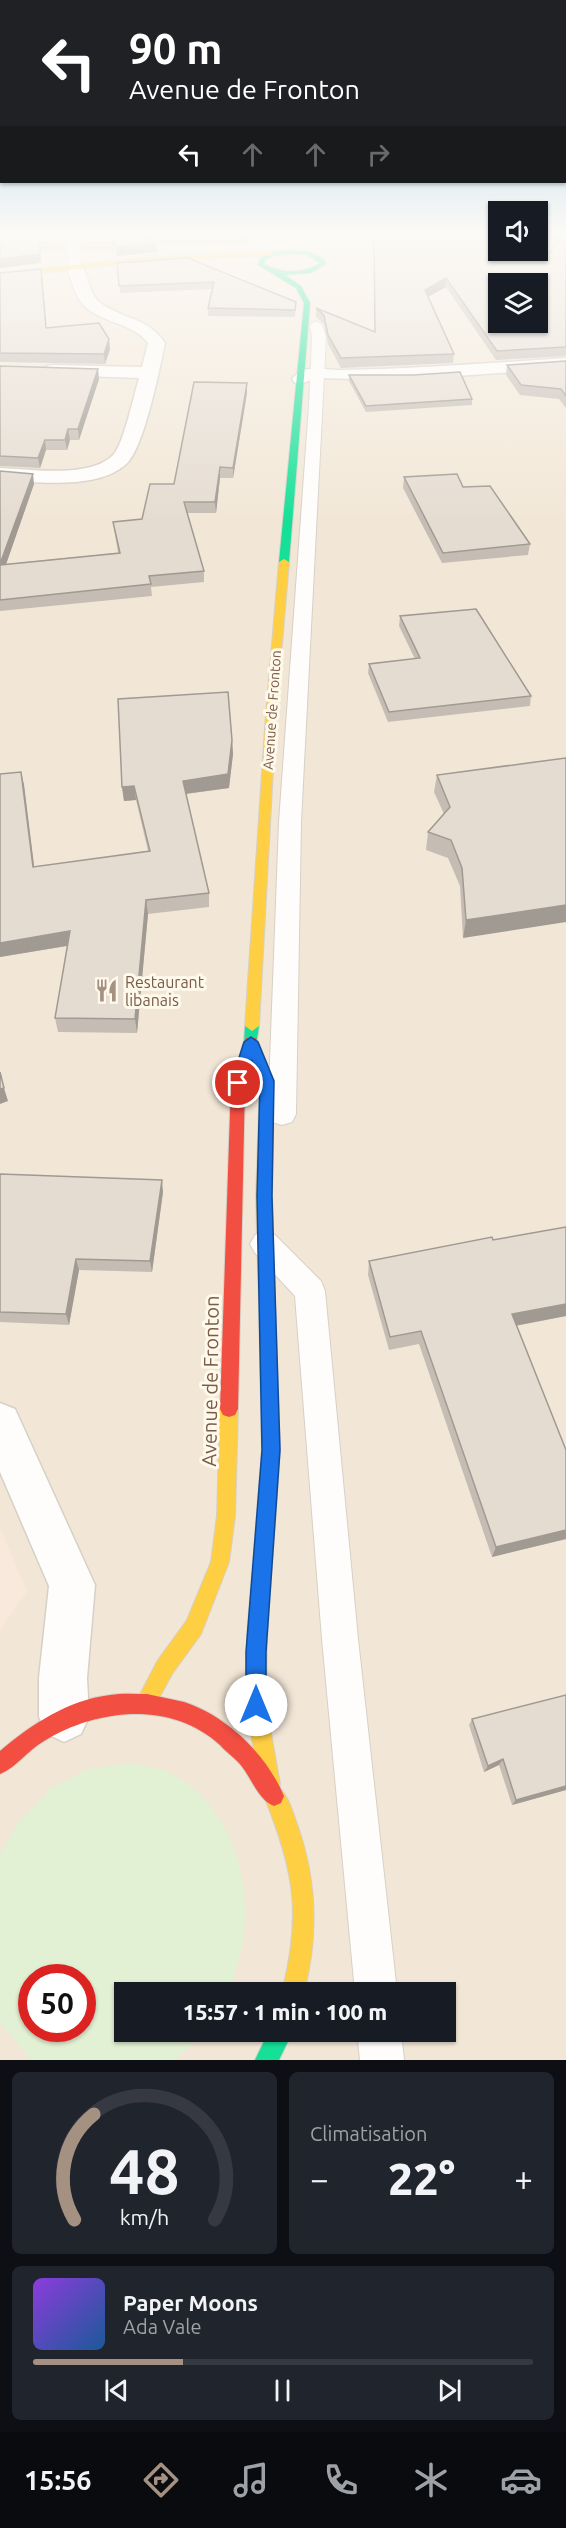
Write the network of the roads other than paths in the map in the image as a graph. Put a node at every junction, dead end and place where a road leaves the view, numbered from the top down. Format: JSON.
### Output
{"nodes":[{"id":1,"x":142,"y":329,"type":"edge"},
{"id":2,"x":308,"y":329,"type":"edge"},
{"id":3,"x":317,"y":329,"type":"edge"},
{"id":4,"x":566,"y":363,"type":"edge"},
{"id":5,"x":37,"y":370,"type":"edge"},
{"id":6,"x":151,"y":372,"type":"junction"},
{"id":7,"x":311,"y":378,"type":"junction"},
{"id":8,"x":0,"y":474,"type":"edge"},
{"id":9,"x":251,"y":1042,"type":"junction"},
{"id":10,"x":264,"y":1196,"type":"junction"},
{"id":11,"x":265,"y":1244,"type":"junction"},
{"id":12,"x":0,"y":1423,"type":"edge"},
{"id":13,"x":145,"y":1704,"type":"junction"},
{"id":14,"x":64,"y":1717,"type":"junction"},
{"id":15,"x":0,"y":1764,"type":"edge"},
{"id":16,"x":270,"y":1784,"type":"junction"},
{"id":17,"x":296,"y":1982,"type":"edge"},
{"id":18,"x":375,"y":1982,"type":"edge"},
{"id":19,"x":277,"y":2042,"type":"edge"},
{"id":20,"x":285,"y":2042,"type":"edge"},
{"id":21,"x":381,"y":2042,"type":"edge"},
{"id":22,"x":287,"y":2050,"type":"dead end"},
{"id":23,"x":267,"y":2060,"type":"edge"},
{"id":24,"x":382,"y":2060,"type":"edge"}],
"edges":[{"from":1,"to":6,"type":"street"},
{"from":2,"to":7,"type":"main road","name":"Avenue de Fronton"},
{"from":3,"to":7,"type":"lane"},
{"from":4,"to":7,"type":"street"},
{"from":5,"to":6,"type":"street"},
{"from":6,"to":8,"type":"street"},
{"from":7,"to":9,"type":"main road","name":"Avenue de Fronton"},
{"from":7,"to":10,"type":"lane"},
{"from":9,"to":10,"type":"main road","name":"Avenue de Fronton"},
{"from":9,"to":13,"type":"main road","name":"Avenue de Fronton"},
{"from":10,"to":11,"type":"main road","name":"Avenue de Fronton"},
{"from":11,"to":16,"type":"main road","name":"Avenue de Fronton"},
{"from":11,"to":18,"type":"lane"},
{"from":12,"to":14,"type":"street"},
{"from":13,"to":14,"type":"main road","name":"Avenue de Fronton"},
{"from":13,"to":16,"type":"main road","name":"Avenue de Fronton"},
{"from":14,"to":15,"type":"main road","name":"Avenue de Fronton"},
{"from":16,"to":17,"type":"main road","name":"Avenue de Fronton"},
{"from":19,"to":23,"type":"main road"},
{"from":20,"to":22,"type":"main road"},
{"from":21,"to":24,"type":"lane"}]}
